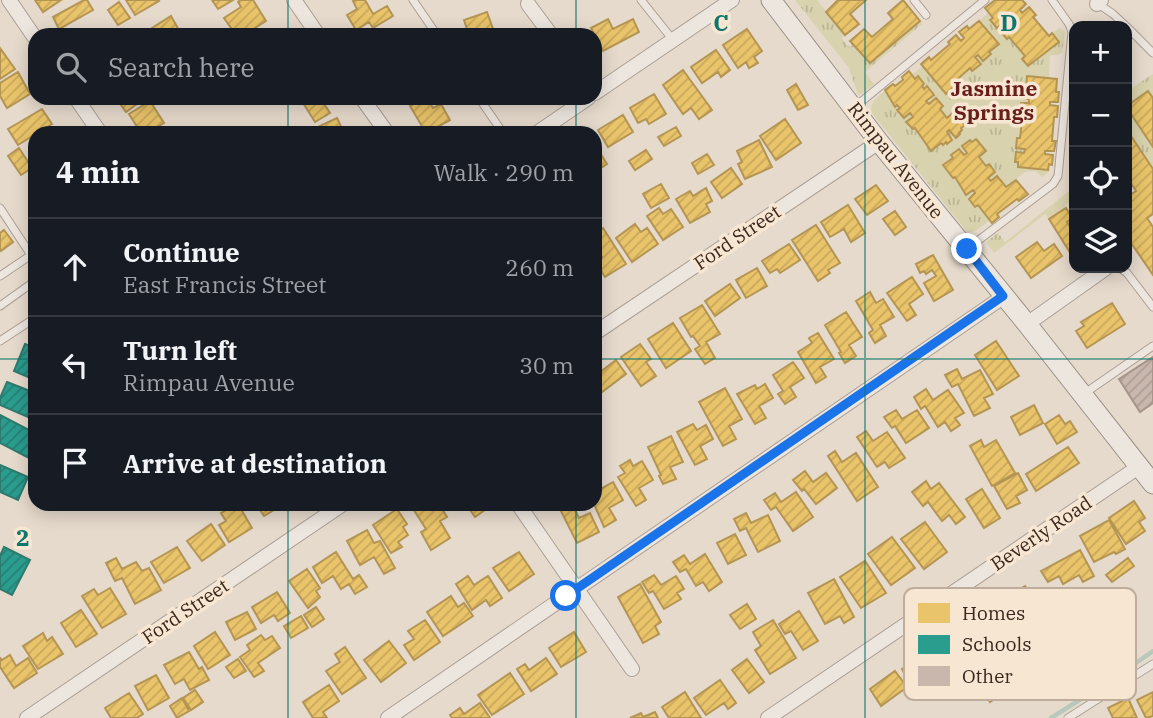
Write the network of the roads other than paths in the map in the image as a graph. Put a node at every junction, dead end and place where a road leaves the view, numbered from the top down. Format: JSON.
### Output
{"nodes":[{"id":1,"x":9,"y":0,"type":"edge"},
{"id":2,"x":294,"y":0,"type":"edge"},
{"id":3,"x":413,"y":0,"type":"edge"},
{"id":4,"x":641,"y":0,"type":"edge"},
{"id":5,"x":732,"y":0,"type":"edge"},
{"id":6,"x":771,"y":0,"type":"edge"},
{"id":7,"x":914,"y":0,"type":"edge"},
{"id":8,"x":985,"y":0,"type":"edge"},
{"id":9,"x":1052,"y":0,"type":"edge"},
{"id":10,"x":1097,"y":1,"type":"edge"},
{"id":11,"x":528,"y":4,"type":"dead end"},
{"id":12,"x":926,"y":15,"type":"dead end"},
{"id":13,"x":1120,"y":21,"type":"edge"},
{"id":14,"x":28,"y":28,"type":"edge"},
{"id":15,"x":313,"y":28,"type":"edge"},
{"id":16,"x":432,"y":28,"type":"edge"},
{"id":17,"x":546,"y":28,"type":"edge"},
{"id":18,"x":1132,"y":33,"type":"edge"},
{"id":19,"x":673,"y":40,"type":"junction"},
{"id":20,"x":1153,"y":53,"type":"edge"},
{"id":21,"x":602,"y":88,"type":"edge"},
{"id":22,"x":81,"y":105,"type":"edge"},
{"id":23,"x":367,"y":105,"type":"edge"},
{"id":24,"x":484,"y":105,"type":"edge"},
{"id":25,"x":578,"y":105,"type":"edge"},
{"id":26,"x":854,"y":108,"type":"junction"},
{"id":27,"x":95,"y":126,"type":"edge"},
{"id":28,"x":382,"y":126,"type":"edge"},
{"id":29,"x":498,"y":126,"type":"edge"},
{"id":30,"x":547,"y":126,"type":"edge"},
{"id":31,"x":879,"y":142,"type":"junction"},
{"id":32,"x":0,"y":208,"type":"edge"},
{"id":33,"x":967,"y":249,"type":"junction"},
{"id":34,"x":28,"y":250,"type":"edge"},
{"id":35,"x":28,"y":257,"type":"edge"},
{"id":36,"x":1099,"y":273,"type":"edge"},
{"id":37,"x":1127,"y":273,"type":"edge"},
{"id":38,"x":0,"y":276,"type":"edge"},
{"id":39,"x":28,"y":286,"type":"edge"},
{"id":40,"x":1003,"y":296,"type":"junction"},
{"id":41,"x":0,"y":306,"type":"edge"},
{"id":42,"x":1153,"y":307,"type":"edge"},
{"id":43,"x":28,"y":323,"type":"edge"},
{"id":44,"x":1027,"y":324,"type":"junction"},
{"id":45,"x":602,"y":328,"type":"edge"},
{"id":46,"x":0,"y":341,"type":"edge"},
{"id":47,"x":1153,"y":346,"type":"edge"},
{"id":48,"x":1083,"y":394,"type":"junction"},
{"id":49,"x":1140,"y":466,"type":"junction"},
{"id":50,"x":1153,"y":484,"type":"edge"},
{"id":51,"x":333,"y":511,"type":"edge"},
{"id":52,"x":523,"y":511,"type":"edge"},
{"id":53,"x":960,"y":588,"type":"edge"},
{"id":54,"x":576,"y":589,"type":"junction"},
{"id":55,"x":904,"y":626,"type":"edge"},
{"id":56,"x":1153,"y":664,"type":"edge"},
{"id":57,"x":632,"y":669,"type":"dead end"},
{"id":58,"x":1136,"y":675,"type":"edge"},
{"id":59,"x":1096,"y":700,"type":"edge"},
{"id":60,"x":27,"y":718,"type":"edge"},
{"id":61,"x":388,"y":718,"type":"edge"},
{"id":62,"x":768,"y":718,"type":"edge"},
{"id":63,"x":1068,"y":718,"type":"edge"}],
"edges":[{"from":1,"to":14,"type":"street"},
{"from":2,"to":15,"type":"street"},
{"from":3,"to":16,"type":"lane"},
{"from":4,"to":19,"type":"lane"},
{"from":5,"to":19,"type":"street"},
{"from":6,"to":26,"type":"main road","name":"Rimpau Avenue"},
{"from":7,"to":12,"type":"lane"},
{"from":8,"to":26,"type":"lane"},
{"from":9,"to":33,"type":"lane"},
{"from":10,"to":13,"type":"lane"},
{"from":11,"to":17,"type":"street"},
{"from":18,"to":20,"type":"lane"},
{"from":19,"to":21,"type":"street"},
{"from":22,"to":27,"type":"street"},
{"from":23,"to":28,"type":"street"},
{"from":24,"to":29,"type":"lane"},
{"from":25,"to":30,"type":"street"},
{"from":26,"to":31,"type":"main road","name":"Rimpau Avenue"},
{"from":31,"to":33,"type":"main road","name":"Rimpau Avenue"},
{"from":31,"to":45,"type":"street","name":"Ford Street"},
{"from":32,"to":34,"type":"lane"},
{"from":33,"to":40,"type":"main road","name":"Rimpau Avenue"},
{"from":35,"to":38,"type":"lane"},
{"from":36,"to":44,"type":"street"},
{"from":37,"to":42,"type":"lane"},
{"from":39,"to":41,"type":"lane"},
{"from":40,"to":44,"type":"main road","name":"Rimpau Avenue"},
{"from":40,"to":54,"type":"street"},
{"from":43,"to":46,"type":"lane"},
{"from":44,"to":48,"type":"main road","name":"Rimpau Avenue"},
{"from":47,"to":48,"type":"lane"},
{"from":48,"to":49,"type":"main road","name":"Rimpau Avenue"},
{"from":49,"to":50,"type":"main road","name":"Rimpau Avenue"},
{"from":49,"to":53,"type":"street","name":"Beverly Road"},
{"from":51,"to":60,"type":"street","name":"Ford Street"},
{"from":52,"to":54,"type":"street"},
{"from":54,"to":57,"type":"street"},
{"from":54,"to":61,"type":"street"},
{"from":55,"to":62,"type":"street","name":"Beverly Road"},
{"from":56,"to":58,"type":"lane"},
{"from":59,"to":63,"type":"lane"}]}
